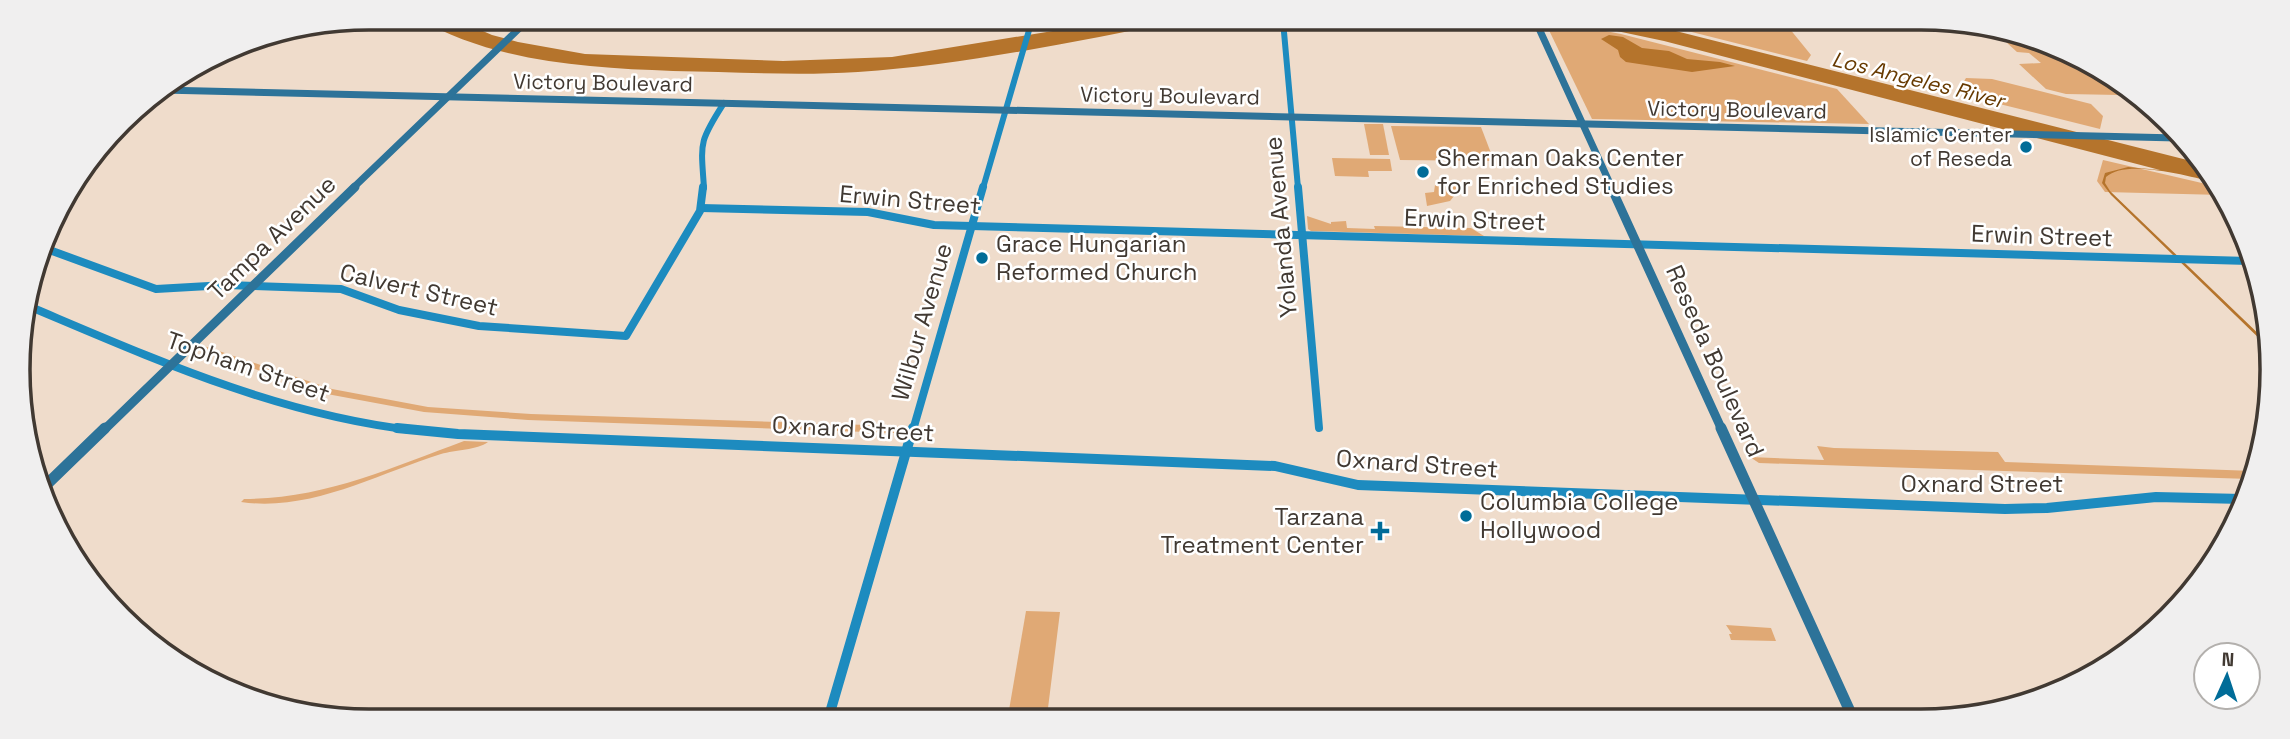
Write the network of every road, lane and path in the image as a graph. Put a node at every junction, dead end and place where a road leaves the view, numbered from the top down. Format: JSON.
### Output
{"nodes":[{"id":1,"x":517,"y":30,"type":"edge"},
{"id":2,"x":1028,"y":30,"type":"edge"},
{"id":3,"x":1284,"y":30,"type":"edge"},
{"id":4,"x":1540,"y":30,"type":"edge"},
{"id":5,"x":176,"y":90,"type":"edge"},
{"id":6,"x":449,"y":97,"type":"junction"},
{"id":7,"x":724,"y":103,"type":"junction"},
{"id":8,"x":1006,"y":110,"type":"junction"},
{"id":9,"x":1291,"y":117,"type":"junction"},
{"id":10,"x":1582,"y":124,"type":"junction"},
{"id":11,"x":2169,"y":138,"type":"edge"},
{"id":12,"x":701,"y":208,"type":"junction"},
{"id":13,"x":972,"y":226,"type":"junction"},
{"id":14,"x":1301,"y":234,"type":"junction"},
{"id":15,"x":1637,"y":244,"type":"junction"},
{"id":16,"x":51,"y":251,"type":"edge"},
{"id":17,"x":2242,"y":261,"type":"edge"},
{"id":18,"x":253,"y":286,"type":"junction"},
{"id":19,"x":35,"y":309,"type":"edge"},
{"id":20,"x":172,"y":364,"type":"junction"},
{"id":21,"x":1319,"y":428,"type":"dead end"},
{"id":22,"x":507,"y":437,"type":"joint"},
{"id":23,"x":906,"y":452,"type":"junction"},
{"id":24,"x":49,"y":482,"type":"edge"},
{"id":25,"x":1754,"y":499,"type":"junction"},
{"id":26,"x":2234,"y":499,"type":"edge"},
{"id":27,"x":831,"y":709,"type":"edge"},
{"id":28,"x":1849,"y":709,"type":"edge"}],
"edges":[{"from":1,"to":6,"type":"main road","name":"Tampa Avenue"},
{"from":2,"to":8,"type":"street","name":"Wilbur Avenue"},
{"from":3,"to":9,"type":"street","name":"Yolanda Avenue"},
{"from":4,"to":10,"type":"main road","name":"Reseda Boulevard"},
{"from":5,"to":6,"type":"main road","name":"Victory Boulevard"},
{"from":6,"to":7,"type":"main road","name":"Victory Boulevard"},
{"from":6,"to":18,"type":"main road","name":"Tampa Avenue"},
{"from":7,"to":8,"type":"main road","name":"Victory Boulevard"},
{"from":7,"to":12,"type":"street"},
{"from":8,"to":9,"type":"main road","name":"Victory Boulevard"},
{"from":8,"to":13,"type":"street","name":"Wilbur Avenue"},
{"from":9,"to":10,"type":"main road","name":"Victory Boulevard"},
{"from":9,"to":14,"type":"street","name":"Yolanda Avenue"},
{"from":10,"to":11,"type":"main road","name":"Victory Boulevard"},
{"from":10,"to":15,"type":"main road","name":"Reseda Boulevard"},
{"from":12,"to":13,"type":"street","name":"Erwin Street"},
{"from":12,"to":18,"type":"street","name":"Calvert Street"},
{"from":13,"to":14,"type":"street","name":"Erwin Street"},
{"from":13,"to":23,"type":"street","name":"Wilbur Avenue"},
{"from":14,"to":15,"type":"street","name":"Erwin Street"},
{"from":14,"to":21,"type":"street","name":"Yolanda Avenue"},
{"from":15,"to":17,"type":"street","name":"Erwin Street"},
{"from":15,"to":25,"type":"main road","name":"Reseda Boulevard"},
{"from":16,"to":18,"type":"street","name":"Calvert Street"},
{"from":18,"to":20,"type":"main road","name":"Tampa Avenue"},
{"from":19,"to":20,"type":"street","name":"Topham Street"},
{"from":20,"to":22,"type":"street","name":"Topham Street"},
{"from":20,"to":24,"type":"main road","name":"Tampa Avenue"},
{"from":22,"to":23,"type":"street","name":"Oxnard Street"},
{"from":23,"to":25,"type":"street","name":"Oxnard Street"},
{"from":23,"to":27,"type":"street","name":"Wilbur Avenue"},
{"from":25,"to":26,"type":"street","name":"Oxnard Street"},
{"from":25,"to":28,"type":"main road","name":"Reseda Boulevard"}]}
